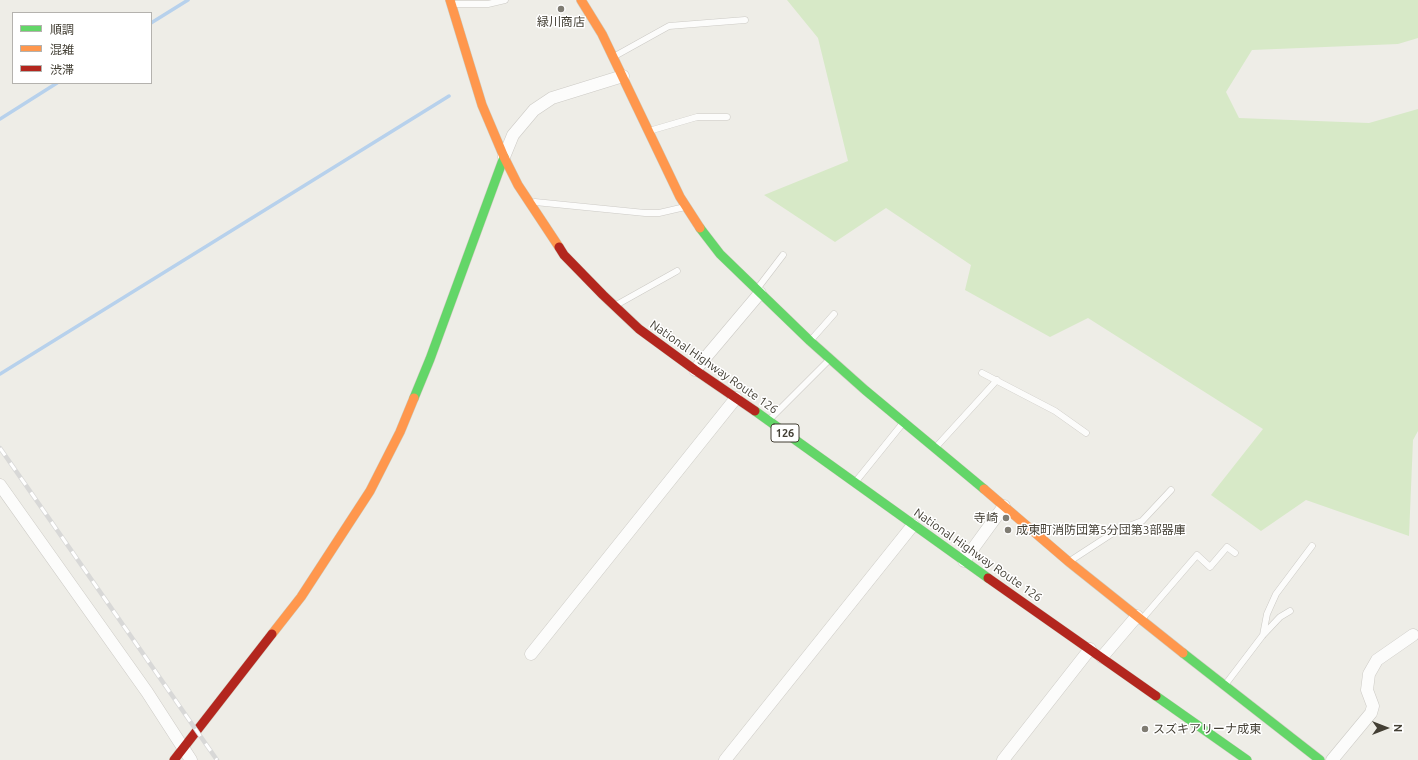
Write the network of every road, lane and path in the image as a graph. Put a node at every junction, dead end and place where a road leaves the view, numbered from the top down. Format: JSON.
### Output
{"nodes":[{"id":1,"x":505,"y":0,"type":"edge"},
{"id":2,"x":581,"y":0,"type":"edge"},
{"id":3,"x":451,"y":2,"type":"edge"},
{"id":4,"x":745,"y":20,"type":"dead end"},
{"id":5,"x":614,"y":57,"type":"junction"},
{"id":6,"x":623,"y":76,"type":"junction"},
{"id":7,"x":727,"y":117,"type":"dead end"},
{"id":8,"x":649,"y":132,"type":"junction"},
{"id":9,"x":504,"y":157,"type":"junction"},
{"id":10,"x":528,"y":201,"type":"junction"},
{"id":11,"x":686,"y":206,"type":"junction"},
{"id":12,"x":783,"y":255,"type":"dead end"},
{"id":13,"x":677,"y":270,"type":"dead end"},
{"id":14,"x":758,"y":292,"type":"junction"},
{"id":15,"x":614,"y":306,"type":"junction"},
{"id":16,"x":834,"y":314,"type":"dead end"},
{"id":17,"x":810,"y":341,"type":"junction"},
{"id":18,"x":830,"y":359,"type":"junction"},
{"id":19,"x":695,"y":370,"type":"junction"},
{"id":20,"x":982,"y":373,"type":"dead end"},
{"id":21,"x":997,"y":380,"type":"junction"},
{"id":22,"x":736,"y":398,"type":"junction"},
{"id":23,"x":768,"y":420,"type":"junction"},
{"id":24,"x":904,"y":422,"type":"junction"},
{"id":25,"x":1086,"y":433,"type":"dead end"},
{"id":26,"x":936,"y":448,"type":"junction"},
{"id":27,"x":855,"y":483,"type":"junction"},
{"id":28,"x":0,"y":485,"type":"edge"},
{"id":29,"x":1171,"y":490,"type":"dead end"},
{"id":30,"x":1004,"y":506,"type":"junction"},
{"id":31,"x":913,"y":525,"type":"junction"},
{"id":32,"x":1312,"y":546,"type":"dead end"},
{"id":33,"x":1235,"y":553,"type":"dead end"},
{"id":34,"x":964,"y":561,"type":"junction"},
{"id":35,"x":1069,"y":562,"type":"junction"},
{"id":36,"x":1290,"y":611,"type":"dead end"},
{"id":37,"x":1139,"y":618,"type":"junction"},
{"id":38,"x":1263,"y":635,"type":"junction"},
{"id":39,"x":1413,"y":635,"type":"dead end"},
{"id":40,"x":1090,"y":649,"type":"junction"},
{"id":41,"x":531,"y":654,"type":"dead end"},
{"id":42,"x":1102,"y":658,"type":"junction"},
{"id":43,"x":1224,"y":686,"type":"junction"},
{"id":44,"x":183,"y":748,"type":"junction"},
{"id":45,"x":174,"y":760,"type":"edge"},
{"id":46,"x":191,"y":760,"type":"edge"},
{"id":47,"x":725,"y":760,"type":"edge"},
{"id":48,"x":1003,"y":760,"type":"edge"},
{"id":49,"x":1247,"y":760,"type":"edge"},
{"id":50,"x":1320,"y":760,"type":"edge"},
{"id":51,"x":1332,"y":760,"type":"edge"}],
"edges":[{"from":1,"to":3,"type":"lane"},
{"from":2,"to":5,"type":"main road"},
{"from":3,"to":9,"type":"main road","name":"National Highway Route 126","number":"126"},
{"from":4,"to":5,"type":"lane"},
{"from":5,"to":6,"type":"main road"},
{"from":6,"to":8,"type":"main road"},
{"from":6,"to":9,"type":"street"},
{"from":7,"to":8,"type":"lane"},
{"from":8,"to":11,"type":"main road"},
{"from":9,"to":10,"type":"main road","name":"National Highway Route 126","number":"126"},
{"from":9,"to":44,"type":"main road"},
{"from":10,"to":11,"type":"lane"},
{"from":10,"to":15,"type":"main road","name":"National Highway Route 126","number":"126"},
{"from":11,"to":14,"type":"main road"},
{"from":12,"to":14,"type":"lane"},
{"from":13,"to":15,"type":"lane"},
{"from":14,"to":17,"type":"main road"},
{"from":14,"to":19,"type":"street"},
{"from":15,"to":19,"type":"main road","name":"National Highway Route 126","number":"126"},
{"from":16,"to":17,"type":"lane"},
{"from":17,"to":18,"type":"main road"},
{"from":18,"to":23,"type":"lane"},
{"from":18,"to":24,"type":"main road"},
{"from":19,"to":22,"type":"main road","name":"National Highway Route 126","number":"126"},
{"from":20,"to":21,"type":"lane"},
{"from":21,"to":25,"type":"lane"},
{"from":21,"to":26,"type":"lane"},
{"from":22,"to":23,"type":"main road","name":"National Highway Route 126","number":"126"},
{"from":22,"to":41,"type":"street"},
{"from":23,"to":27,"type":"main road","name":"National Highway Route 126","number":"126"},
{"from":24,"to":26,"type":"main road"},
{"from":24,"to":27,"type":"lane"},
{"from":26,"to":30,"type":"main road"},
{"from":27,"to":31,"type":"main road","name":"National Highway Route 126","number":"126"},
{"from":28,"to":44,"type":"street"},
{"from":29,"to":35,"type":"lane"},
{"from":30,"to":34,"type":"street"},
{"from":30,"to":35,"type":"main road"},
{"from":31,"to":34,"type":"main road","name":"National Highway Route 126","number":"126"},
{"from":31,"to":47,"type":"street"},
{"from":32,"to":38,"type":"lane"},
{"from":33,"to":37,"type":"lane"},
{"from":34,"to":40,"type":"main road","name":"National Highway Route 126","number":"126"},
{"from":35,"to":37,"type":"main road"},
{"from":36,"to":38,"type":"lane"},
{"from":37,"to":42,"type":"street"},
{"from":37,"to":43,"type":"main road"},
{"from":38,"to":43,"type":"lane"},
{"from":39,"to":51,"type":"street"},
{"from":40,"to":42,"type":"main road","name":"National Highway Route 126","number":"126"},
{"from":40,"to":48,"type":"street"},
{"from":42,"to":49,"type":"main road","name":"National Highway Route 126","number":"126"},
{"from":43,"to":50,"type":"main road"},
{"from":44,"to":45,"type":"main road"},
{"from":44,"to":46,"type":"street"}]}
